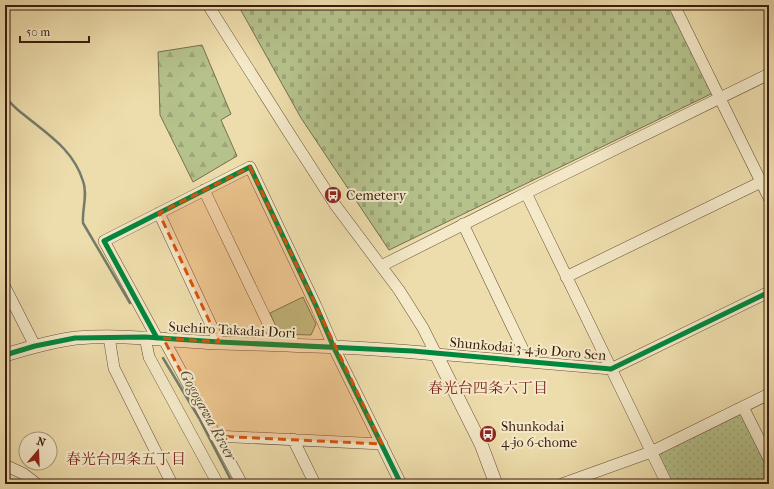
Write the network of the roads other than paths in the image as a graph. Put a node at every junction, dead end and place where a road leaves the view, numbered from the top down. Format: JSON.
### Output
{"nodes":[{"id":1,"x":208,"y":5,"type":"edge"},
{"id":2,"x":674,"y":5,"type":"edge"},
{"id":3,"x":769,"y":74,"type":"edge"},
{"id":4,"x":719,"y":98,"type":"junction"},
{"id":5,"x":761,"y":182,"type":"junction"},
{"id":6,"x":204,"y":190,"type":"junction"},
{"id":7,"x":526,"y":193,"type":"junction"},
{"id":8,"x":769,"y":198,"type":"edge"},
{"id":9,"x":159,"y":213,"type":"junction"},
{"id":10,"x":463,"y":224,"type":"junction"},
{"id":11,"x":381,"y":266,"type":"junction"},
{"id":12,"x":566,"y":277,"type":"junction"},
{"id":13,"x":5,"y":286,"type":"edge"},
{"id":14,"x":769,"y":292,"type":"edge"},
{"id":15,"x":109,"y":337,"type":"junction"},
{"id":16,"x":155,"y":338,"type":"junction"},
{"id":17,"x":219,"y":342,"type":"junction"},
{"id":18,"x":278,"y":344,"type":"junction"},
{"id":19,"x":35,"y":346,"type":"junction"},
{"id":20,"x":334,"y":348,"type":"junction"},
{"id":21,"x":436,"y":354,"type":"junction"},
{"id":22,"x":5,"y":355,"type":"edge"},
{"id":23,"x":529,"y":362,"type":"junction"},
{"id":24,"x":611,"y":368,"type":"junction"},
{"id":25,"x":769,"y":394,"type":"edge"},
{"id":26,"x":743,"y":407,"type":"junction"},
{"id":27,"x":215,"y":436,"type":"junction"},
{"id":28,"x":293,"y":440,"type":"junction"},
{"id":29,"x":382,"y":444,"type":"junction"},
{"id":30,"x":651,"y":452,"type":"junction"},
{"id":31,"x":769,"y":459,"type":"edge"},
{"id":32,"x":5,"y":464,"type":"edge"},
{"id":33,"x":37,"y":484,"type":"edge"},
{"id":34,"x":172,"y":484,"type":"edge"},
{"id":35,"x":218,"y":484,"type":"edge"},
{"id":36,"x":242,"y":484,"type":"edge"},
{"id":37,"x":315,"y":484,"type":"edge"},
{"id":38,"x":401,"y":484,"type":"edge"},
{"id":39,"x":496,"y":484,"type":"edge"},
{"id":40,"x":562,"y":484,"type":"edge"},
{"id":41,"x":667,"y":484,"type":"edge"}],
"edges":[{"from":1,"to":11,"type":"street"},
{"from":2,"to":4,"type":"street"},
{"from":3,"to":4,"type":"street"},
{"from":4,"to":5,"type":"street"},
{"from":4,"to":7,"type":"street"},
{"from":5,"to":8,"type":"street"},
{"from":5,"to":12,"type":"street"},
{"from":6,"to":9,"type":"street"},
{"from":6,"to":18,"type":"street"},
{"from":6,"to":20,"type":"street"},
{"from":7,"to":10,"type":"street"},
{"from":7,"to":12,"type":"street"},
{"from":9,"to":16,"type":"street"},
{"from":9,"to":17,"type":"street"},
{"from":10,"to":11,"type":"street"},
{"from":10,"to":23,"type":"street"},
{"from":11,"to":21,"type":"street"},
{"from":12,"to":24,"type":"street"},
{"from":13,"to":19,"type":"street"},
{"from":14,"to":24,"type":"street","name":"Shunkodai 3-4-jo Doro Sen"},
{"from":15,"to":16,"type":"street","name":"Suehiro Takadai Dori"},
{"from":15,"to":19,"type":"street","name":"Suehiro Takadai Dori"},
{"from":15,"to":34,"type":"street"},
{"from":16,"to":17,"type":"street","name":"Suehiro Takadai Dori"},
{"from":16,"to":27,"type":"street"},
{"from":16,"to":35,"type":"street"},
{"from":17,"to":18,"type":"street","name":"Suehiro Takadai Dori"},
{"from":18,"to":20,"type":"street","name":"Suehiro Takadai Dori"},
{"from":19,"to":22,"type":"street","name":"Suehiro Takadai Dori"},
{"from":20,"to":21,"type":"street","name":"Suehiro Takadai Dori"},
{"from":20,"to":29,"type":"street"},
{"from":21,"to":23,"type":"street","name":"Shunkodai 3-4-jo Doro Sen"},
{"from":21,"to":39,"type":"street"},
{"from":23,"to":24,"type":"street","name":"Shunkodai 3-4-jo Doro Sen"},
{"from":24,"to":30,"type":"street"},
{"from":25,"to":26,"type":"street"},
{"from":26,"to":30,"type":"street"},
{"from":26,"to":31,"type":"street"},
{"from":27,"to":28,"type":"street"},
{"from":27,"to":36,"type":"street"},
{"from":28,"to":29,"type":"street"},
{"from":28,"to":37,"type":"street"},
{"from":29,"to":38,"type":"street"},
{"from":30,"to":40,"type":"street"},
{"from":30,"to":41,"type":"street"},
{"from":32,"to":33,"type":"street"}]}
